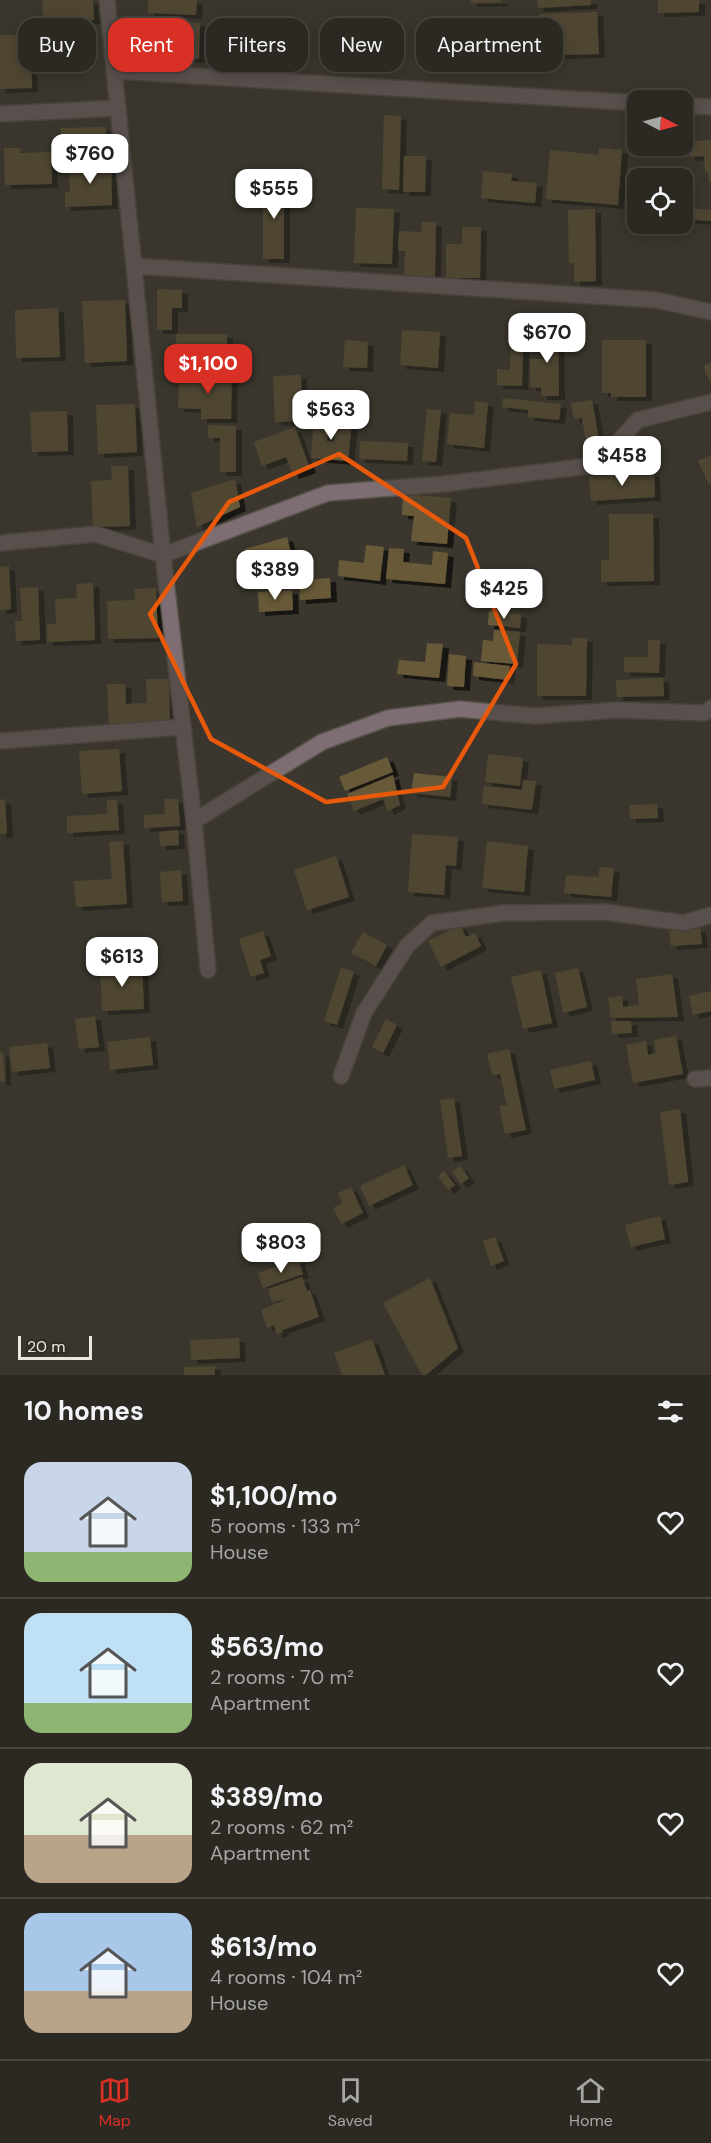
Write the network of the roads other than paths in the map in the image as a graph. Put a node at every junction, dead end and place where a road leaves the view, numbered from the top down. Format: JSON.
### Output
{"nodes":[{"id":1,"x":107,"y":0,"type":"edge"},
{"id":2,"x":109,"y":18,"type":"edge"},
{"id":3,"x":114,"y":72,"type":"edge"},
{"id":4,"x":131,"y":72,"type":"edge"},
{"id":5,"x":627,"y":101,"type":"edge"},
{"id":6,"x":693,"y":106,"type":"edge"},
{"id":7,"x":711,"y":107,"type":"edge"},
{"id":8,"x":118,"y":108,"type":"junction"},
{"id":9,"x":0,"y":114,"type":"edge"},
{"id":10,"x":134,"y":266,"type":"junction"},
{"id":11,"x":711,"y":312,"type":"edge"},
{"id":12,"x":711,"y":402,"type":"edge"},
{"id":13,"x":0,"y":543,"type":"edge"},
{"id":14,"x":163,"y":555,"type":"junction"},
{"id":15,"x":711,"y":708,"type":"edge"},
{"id":16,"x":183,"y":727,"type":"junction"},
{"id":17,"x":0,"y":741,"type":"edge"},
{"id":18,"x":194,"y":821,"type":"junction"},
{"id":19,"x":711,"y":915,"type":"edge"},
{"id":20,"x":208,"y":970,"type":"dead end"},
{"id":21,"x":341,"y":1076,"type":"dead end"},
{"id":22,"x":711,"y":1077,"type":"edge"},
{"id":23,"x":695,"y":1079,"type":"dead end"}],
"edges":[{"from":1,"to":2,"type":"street"},
{"from":3,"to":8,"type":"street"},
{"from":4,"to":5,"type":"street"},
{"from":6,"to":7,"type":"street"},
{"from":8,"to":9,"type":"street"},
{"from":8,"to":10,"type":"street"},
{"from":10,"to":11,"type":"street"},
{"from":10,"to":14,"type":"street"},
{"from":12,"to":14,"type":"street"},
{"from":13,"to":14,"type":"street"},
{"from":14,"to":16,"type":"street"},
{"from":15,"to":18,"type":"street"},
{"from":16,"to":17,"type":"street"},
{"from":16,"to":18,"type":"street"},
{"from":18,"to":20,"type":"street"},
{"from":19,"to":21,"type":"street"},
{"from":22,"to":23,"type":"street"}]}
